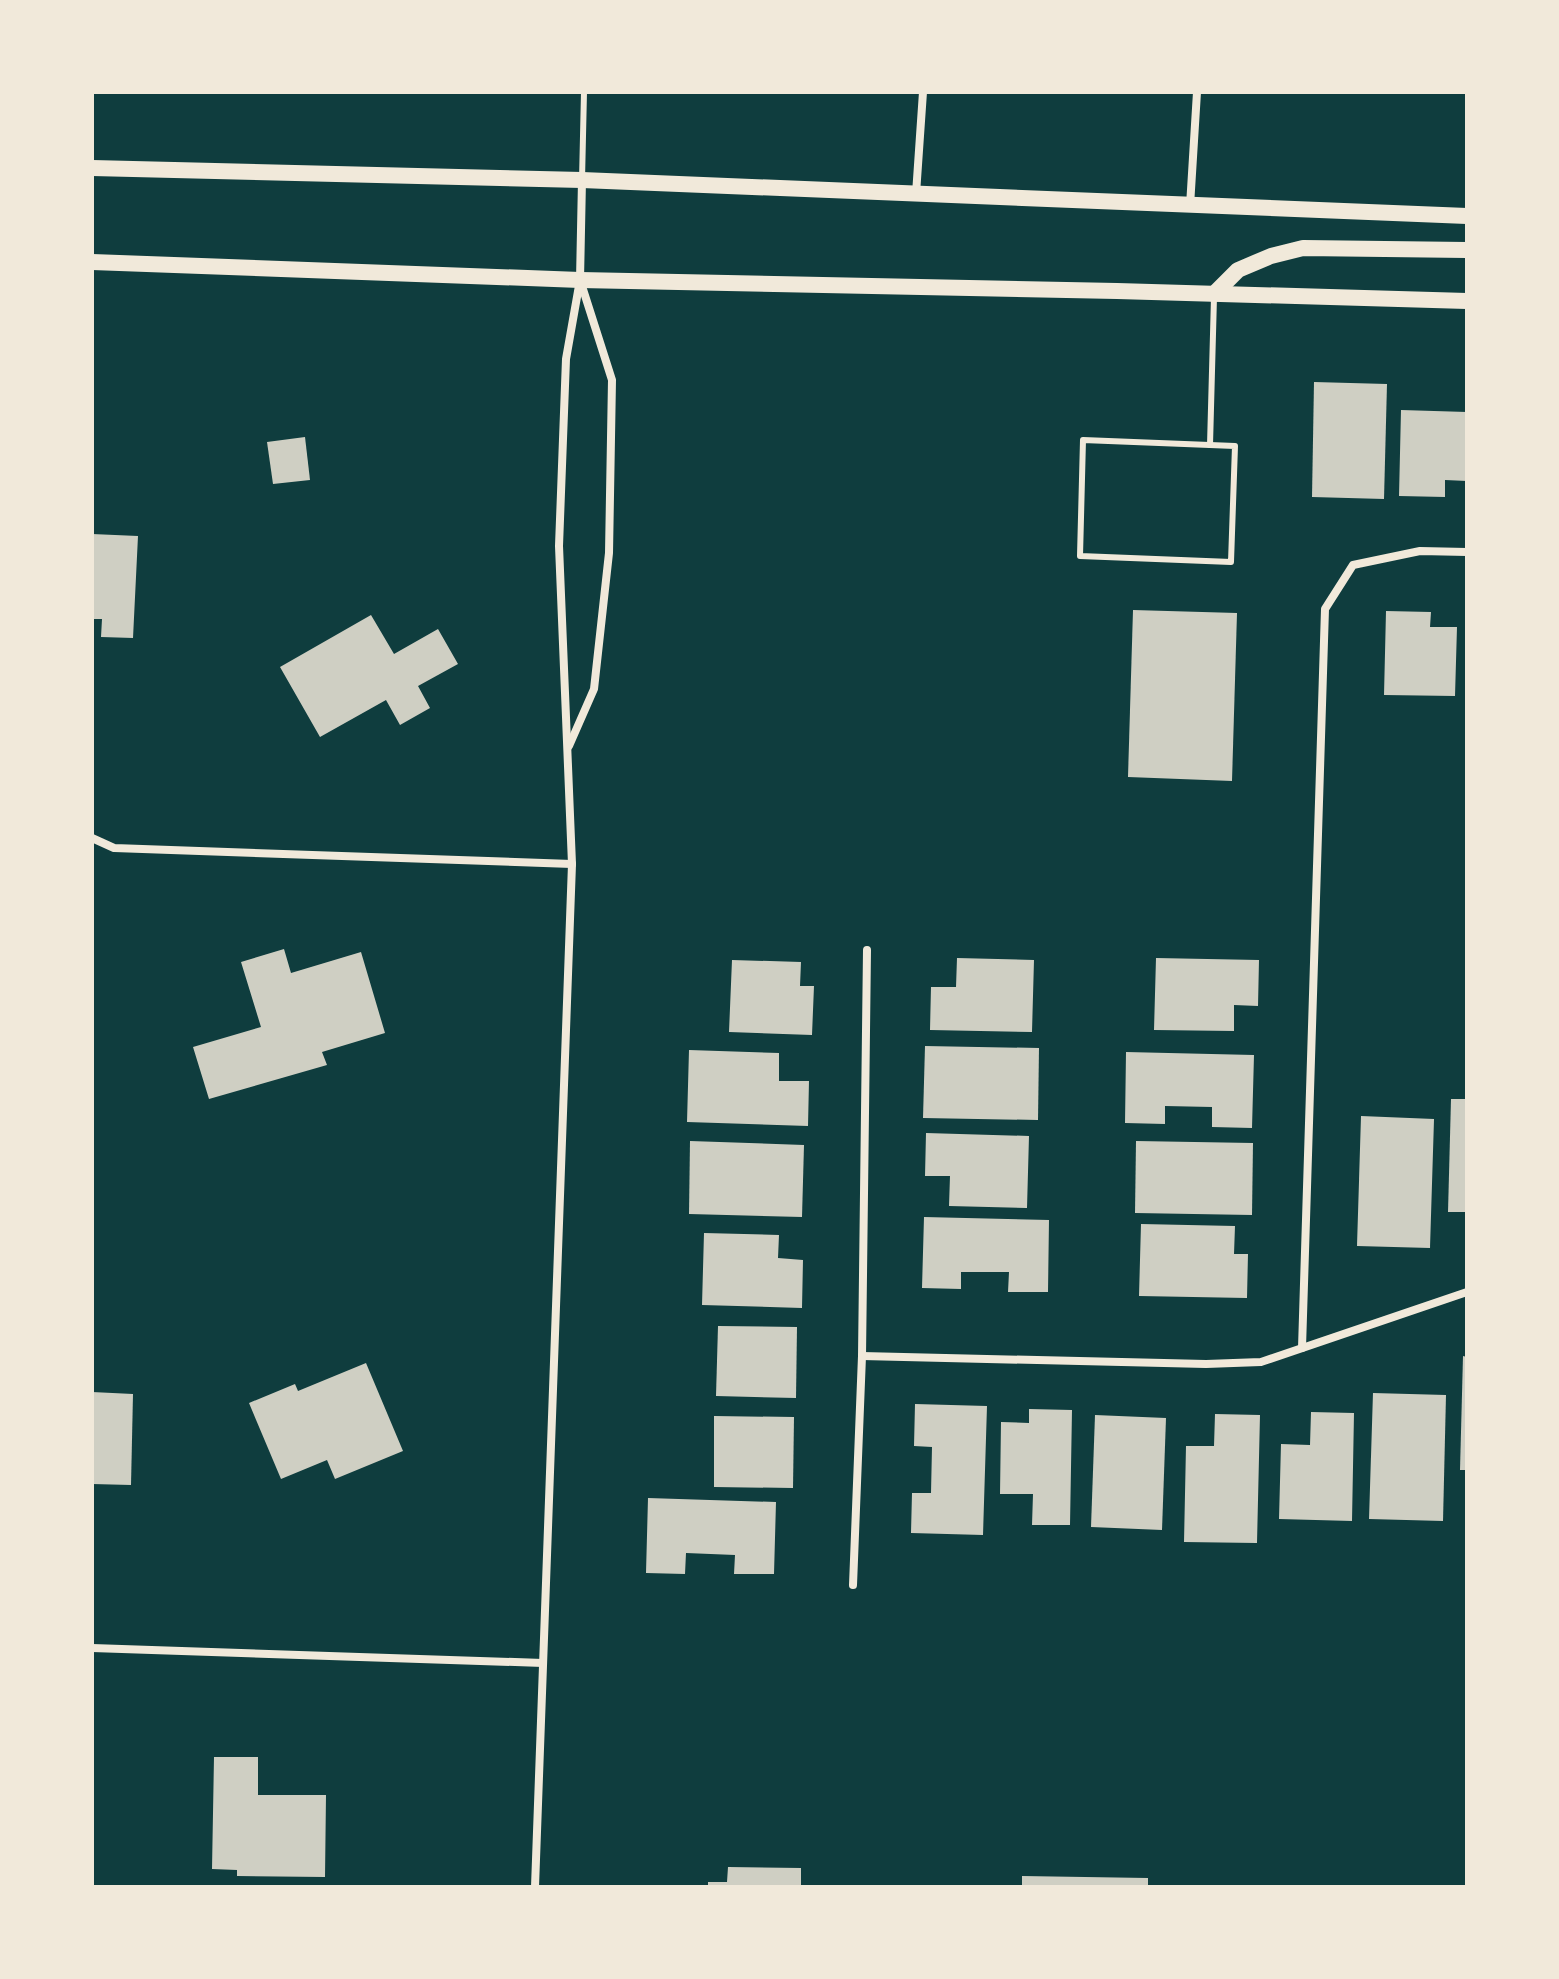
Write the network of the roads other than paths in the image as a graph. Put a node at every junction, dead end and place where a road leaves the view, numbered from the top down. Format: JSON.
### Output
{"nodes":[{"id":1,"x":584,"y":92,"type":"edge"},
{"id":2,"x":923,"y":92,"type":"edge"},
{"id":3,"x":1197,"y":92,"type":"edge"},
{"id":4,"x":92,"y":168,"type":"edge"},
{"id":5,"x":582,"y":180,"type":"junction"},
{"id":6,"x":916,"y":194,"type":"junction"},
{"id":7,"x":1190,"y":206,"type":"junction"},
{"id":8,"x":1467,"y":216,"type":"edge"},
{"id":9,"x":1467,"y":250,"type":"edge"},
{"id":10,"x":92,"y":262,"type":"edge"},
{"id":11,"x":580,"y":280,"type":"junction"},
{"id":12,"x":1214,"y":294,"type":"junction"},
{"id":13,"x":1467,"y":301,"type":"edge"},
{"id":14,"x":1210,"y":445,"type":"junction"},
{"id":15,"x":1467,"y":552,"type":"edge"},
{"id":16,"x":567,"y":751,"type":"junction"},
{"id":17,"x":92,"y":838,"type":"edge"},
{"id":18,"x":572,"y":864,"type":"junction"},
{"id":19,"x":867,"y":950,"type":"dead end"},
{"id":20,"x":1467,"y":1292,"type":"edge"},
{"id":21,"x":1302,"y":1348,"type":"junction"},
{"id":22,"x":862,"y":1356,"type":"junction"},
{"id":23,"x":853,"y":1585,"type":"dead end"},
{"id":24,"x":92,"y":1648,"type":"edge"},
{"id":25,"x":543,"y":1663,"type":"junction"},
{"id":26,"x":535,"y":1887,"type":"edge"}],
"edges":[{"from":1,"to":5,"type":"lane"},
{"from":2,"to":6,"type":"street"},
{"from":3,"to":7,"type":"street"},
{"from":4,"to":5,"type":"main road"},
{"from":5,"to":6,"type":"main road"},
{"from":5,"to":11,"type":"street"},
{"from":6,"to":7,"type":"main road"},
{"from":7,"to":8,"type":"main road"},
{"from":9,"to":12,"type":"main road"},
{"from":10,"to":11,"type":"main road"},
{"from":11,"to":12,"type":"main road"},
{"from":11,"to":16,"type":"street"},
{"from":11,"to":16,"type":"street"},
{"from":12,"to":13,"type":"main road"},
{"from":12,"to":14,"type":"lane"},
{"from":14,"to":14,"type":"lane"},
{"from":15,"to":21,"type":"street"},
{"from":16,"to":18,"type":"street"},
{"from":17,"to":18,"type":"street"},
{"from":18,"to":25,"type":"street"},
{"from":19,"to":22,"type":"street"},
{"from":20,"to":21,"type":"street"},
{"from":21,"to":22,"type":"street"},
{"from":22,"to":23,"type":"street"},
{"from":24,"to":25,"type":"street"},
{"from":25,"to":26,"type":"street"}]}
